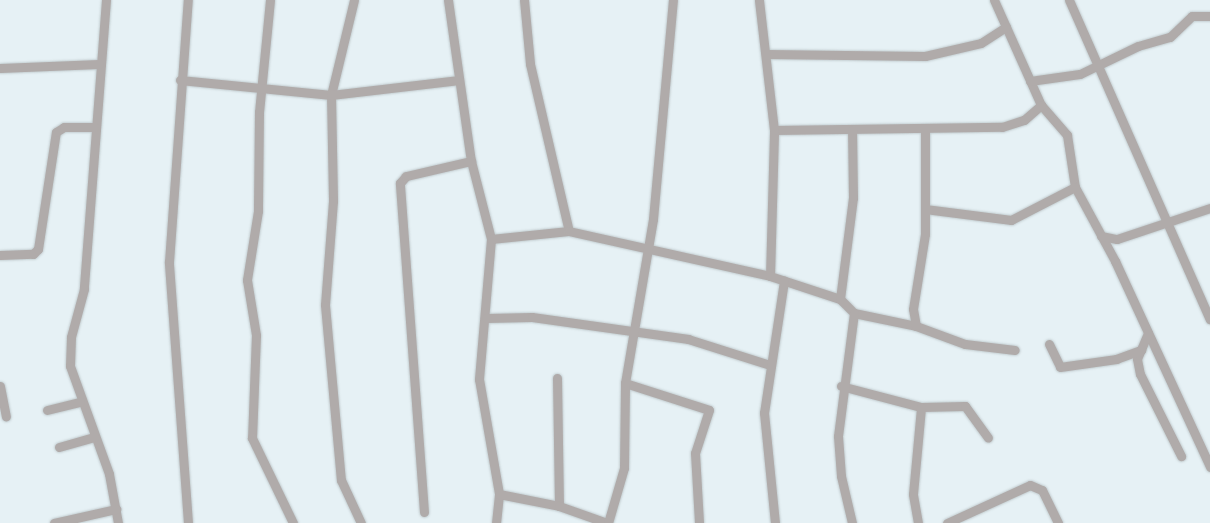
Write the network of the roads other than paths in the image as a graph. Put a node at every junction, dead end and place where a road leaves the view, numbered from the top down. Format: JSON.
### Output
{"nodes":[{"id":1,"x":106,"y":0,"type":"edge"},
{"id":2,"x":188,"y":0,"type":"edge"},
{"id":3,"x":270,"y":0,"type":"edge"},
{"id":4,"x":354,"y":0,"type":"edge"},
{"id":5,"x":448,"y":0,"type":"edge"},
{"id":6,"x":524,"y":0,"type":"edge"},
{"id":7,"x":673,"y":0,"type":"edge"},
{"id":8,"x":759,"y":0,"type":"edge"},
{"id":9,"x":994,"y":0,"type":"edge"},
{"id":10,"x":1068,"y":0,"type":"edge"},
{"id":11,"x":1210,"y":16,"type":"edge"},
{"id":12,"x":1006,"y":27,"type":"junction"},
{"id":13,"x":766,"y":54,"type":"junction"},
{"id":14,"x":99,"y":64,"type":"junction"},
{"id":15,"x":1099,"y":66,"type":"junction"},
{"id":16,"x":0,"y":68,"type":"edge"},
{"id":17,"x":180,"y":80,"type":"junction"},
{"id":18,"x":459,"y":80,"type":"junction"},
{"id":19,"x":1030,"y":81,"type":"junction"},
{"id":20,"x":262,"y":85,"type":"junction"},
{"id":21,"x":331,"y":95,"type":"junction"},
{"id":22,"x":1041,"y":105,"type":"junction"},
{"id":23,"x":94,"y":127,"type":"junction"},
{"id":24,"x":925,"y":128,"type":"junction"},
{"id":25,"x":774,"y":130,"type":"junction"},
{"id":26,"x":852,"y":130,"type":"junction"},
{"id":27,"x":471,"y":162,"type":"junction"},
{"id":28,"x":1075,"y":187,"type":"junction"},
{"id":29,"x":1210,"y":208,"type":"edge"},
{"id":30,"x":926,"y":210,"type":"junction"},
{"id":31,"x":1167,"y":221,"type":"junction"},
{"id":32,"x":569,"y":231,"type":"junction"},
{"id":33,"x":1101,"y":236,"type":"junction"},
{"id":34,"x":491,"y":239,"type":"junction"},
{"id":35,"x":648,"y":251,"type":"junction"},
{"id":36,"x":0,"y":255,"type":"edge"},
{"id":37,"x":770,"y":276,"type":"junction"},
{"id":38,"x":784,"y":280,"type":"junction"},
{"id":39,"x":840,"y":300,"type":"junction"},
{"id":40,"x":854,"y":313,"type":"junction"},
{"id":41,"x":486,"y":318,"type":"junction"},
{"id":42,"x":1210,"y":319,"type":"edge"},
{"id":43,"x":916,"y":326,"type":"junction"},
{"id":44,"x":632,"y":331,"type":"junction"},
{"id":45,"x":1148,"y":333,"type":"junction"},
{"id":46,"x":1049,"y":344,"type":"dead end"},
{"id":47,"x":1015,"y":350,"type":"dead end"},
{"id":48,"x":1140,"y":350,"type":"junction"},
{"id":49,"x":770,"y":365,"type":"junction"},
{"id":50,"x":557,"y":378,"type":"dead end"},
{"id":51,"x":625,"y":382,"type":"junction"},
{"id":52,"x":0,"y":386,"type":"edge"},
{"id":53,"x":841,"y":386,"type":"junction"},
{"id":54,"x":80,"y":402,"type":"junction"},
{"id":55,"x":921,"y":406,"type":"junction"},
{"id":56,"x":46,"y":410,"type":"dead end"},
{"id":57,"x":6,"y":416,"type":"dead end"},
{"id":58,"x":95,"y":437,"type":"junction"},
{"id":59,"x":988,"y":438,"type":"dead end"},
{"id":60,"x":58,"y":447,"type":"dead end"},
{"id":61,"x":1181,"y":456,"type":"dead end"},
{"id":62,"x":1210,"y":467,"type":"edge"},
{"id":63,"x":499,"y":494,"type":"junction"},
{"id":64,"x":559,"y":506,"type":"junction"},
{"id":65,"x":116,"y":510,"type":"junction"},
{"id":66,"x":424,"y":512,"type":"dead end"},
{"id":67,"x":54,"y":523,"type":"edge"},
{"id":68,"x":118,"y":523,"type":"edge"},
{"id":69,"x":188,"y":523,"type":"edge"},
{"id":70,"x":293,"y":523,"type":"edge"},
{"id":71,"x":360,"y":523,"type":"edge"},
{"id":72,"x":496,"y":523,"type":"edge"},
{"id":73,"x":608,"y":523,"type":"edge"},
{"id":74,"x":698,"y":523,"type":"edge"},
{"id":75,"x":775,"y":523,"type":"edge"},
{"id":76,"x":852,"y":523,"type":"edge"},
{"id":77,"x":918,"y":523,"type":"edge"},
{"id":78,"x":947,"y":523,"type":"edge"},
{"id":79,"x":1058,"y":523,"type":"edge"}],
"edges":[{"from":1,"to":14,"type":"street"},
{"from":2,"to":17,"type":"street"},
{"from":3,"to":20,"type":"street"},
{"from":4,"to":21,"type":"street"},
{"from":5,"to":18,"type":"street"},
{"from":6,"to":32,"type":"street"},
{"from":7,"to":35,"type":"street"},
{"from":8,"to":13,"type":"street"},
{"from":9,"to":12,"type":"street"},
{"from":10,"to":15,"type":"street"},
{"from":11,"to":15,"type":"street"},
{"from":12,"to":13,"type":"street"},
{"from":12,"to":19,"type":"street"},
{"from":13,"to":25,"type":"street"},
{"from":14,"to":16,"type":"street"},
{"from":14,"to":23,"type":"street"},
{"from":15,"to":19,"type":"street"},
{"from":15,"to":31,"type":"street"},
{"from":17,"to":20,"type":"street"},
{"from":17,"to":69,"type":"street"},
{"from":18,"to":21,"type":"street"},
{"from":18,"to":27,"type":"street"},
{"from":19,"to":22,"type":"street"},
{"from":20,"to":21,"type":"street"},
{"from":20,"to":70,"type":"street"},
{"from":21,"to":71,"type":"street"},
{"from":22,"to":24,"type":"street"},
{"from":22,"to":28,"type":"street"},
{"from":23,"to":36,"type":"street"},
{"from":23,"to":54,"type":"street"},
{"from":24,"to":26,"type":"street"},
{"from":24,"to":30,"type":"street"},
{"from":25,"to":26,"type":"street"},
{"from":25,"to":37,"type":"street"},
{"from":26,"to":39,"type":"street"},
{"from":27,"to":34,"type":"street"},
{"from":27,"to":66,"type":"street"},
{"from":28,"to":30,"type":"street"},
{"from":28,"to":33,"type":"street"},
{"from":29,"to":31,"type":"street"},
{"from":30,"to":43,"type":"street"},
{"from":31,"to":33,"type":"street"},
{"from":31,"to":42,"type":"street"},
{"from":32,"to":34,"type":"street"},
{"from":32,"to":35,"type":"street"},
{"from":33,"to":45,"type":"street"},
{"from":34,"to":41,"type":"street"},
{"from":35,"to":37,"type":"street"},
{"from":35,"to":44,"type":"street"},
{"from":37,"to":38,"type":"street"},
{"from":38,"to":39,"type":"street"},
{"from":38,"to":49,"type":"street"},
{"from":39,"to":40,"type":"street"},
{"from":40,"to":43,"type":"street"},
{"from":40,"to":53,"type":"street"},
{"from":41,"to":44,"type":"street"},
{"from":41,"to":63,"type":"street"},
{"from":43,"to":47,"type":"street"},
{"from":44,"to":49,"type":"street"},
{"from":44,"to":51,"type":"street"},
{"from":45,"to":48,"type":"street"},
{"from":45,"to":62,"type":"street"},
{"from":46,"to":48,"type":"street"},
{"from":48,"to":61,"type":"street"},
{"from":49,"to":75,"type":"street"},
{"from":50,"to":64,"type":"street"},
{"from":51,"to":73,"type":"street"},
{"from":51,"to":74,"type":"street"},
{"from":52,"to":57,"type":"street"},
{"from":53,"to":55,"type":"street"},
{"from":53,"to":76,"type":"street"},
{"from":54,"to":56,"type":"street"},
{"from":54,"to":58,"type":"street"},
{"from":55,"to":59,"type":"street"},
{"from":55,"to":77,"type":"street"},
{"from":58,"to":60,"type":"street"},
{"from":58,"to":65,"type":"street"},
{"from":63,"to":64,"type":"street"},
{"from":63,"to":72,"type":"street"},
{"from":64,"to":73,"type":"street"},
{"from":65,"to":67,"type":"street"},
{"from":65,"to":68,"type":"street"},
{"from":78,"to":79,"type":"street"}]}
